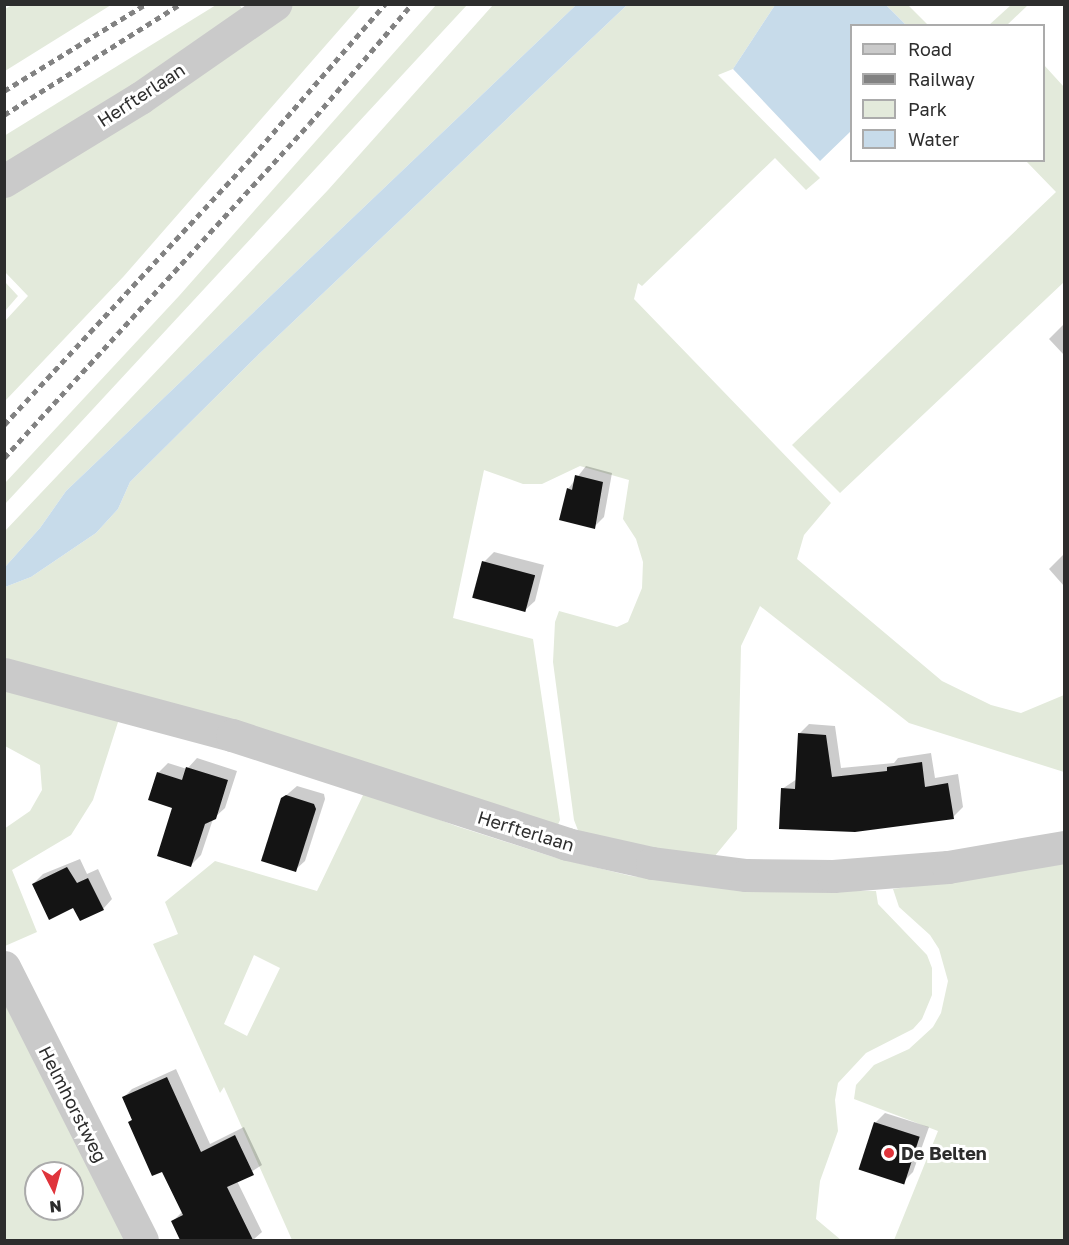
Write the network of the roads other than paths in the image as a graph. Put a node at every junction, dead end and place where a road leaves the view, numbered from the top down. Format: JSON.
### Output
{"nodes":[{"id":1,"x":275,"y":4,"type":"edge"},
{"id":2,"x":4,"y":181,"type":"edge"},
{"id":3,"x":4,"y":674,"type":"edge"},
{"id":4,"x":1065,"y":847,"type":"edge"},
{"id":5,"x":4,"y":967,"type":"edge"},
{"id":6,"x":142,"y":1240,"type":"edge"}],
"edges":[{"from":1,"to":2,"type":"street","name":"Herfterlaan"},
{"from":3,"to":4,"type":"street","name":"Herfterlaan"},
{"from":5,"to":6,"type":"street","name":"Helmhorstweg"}]}
